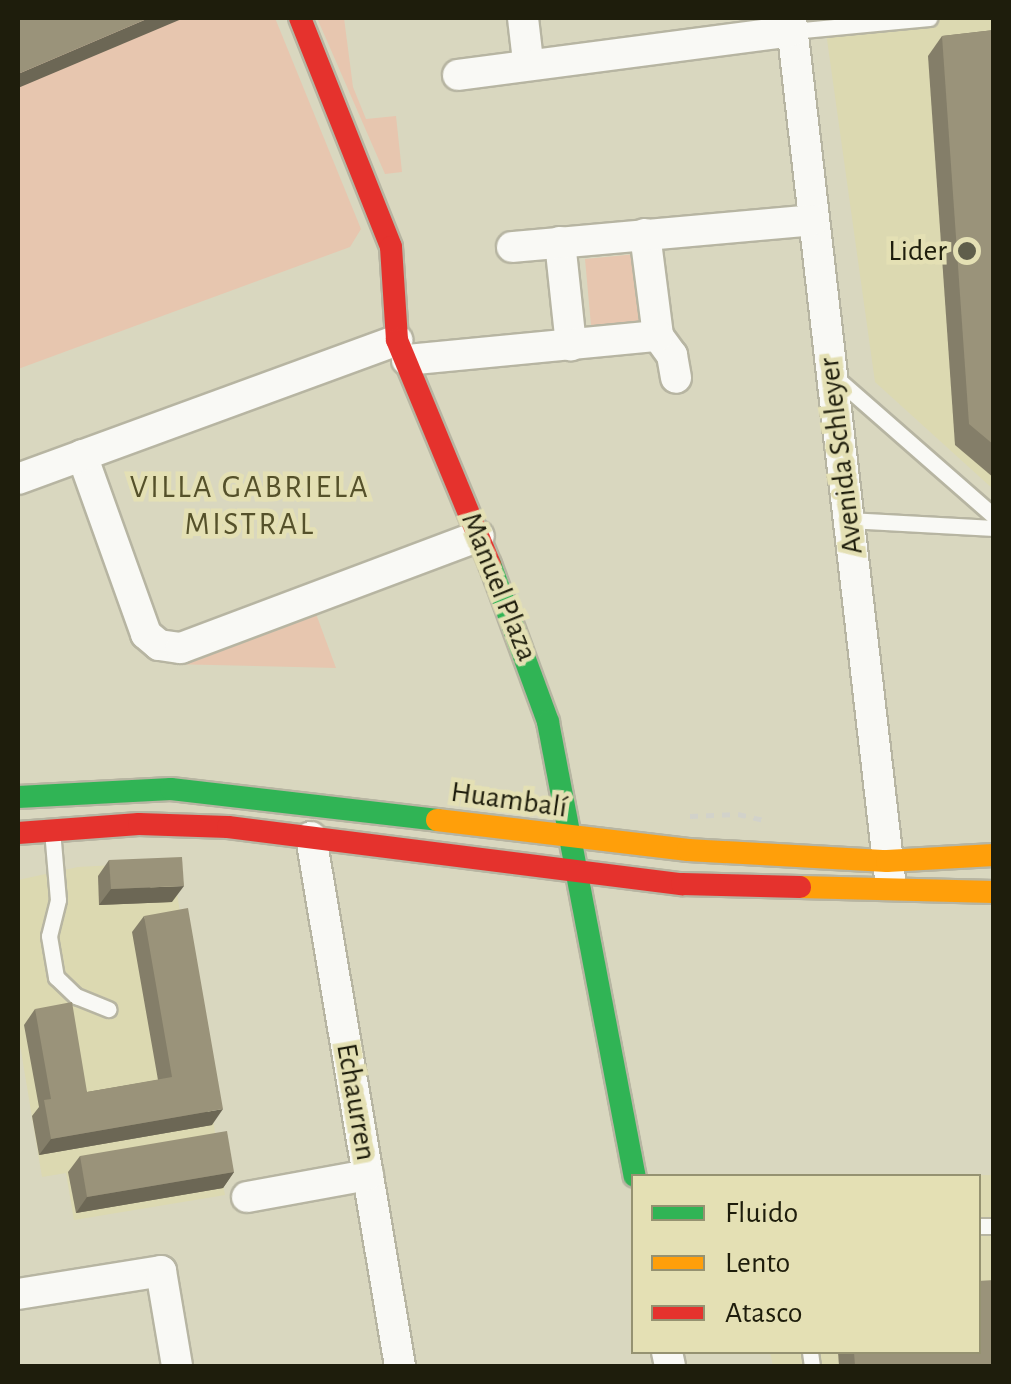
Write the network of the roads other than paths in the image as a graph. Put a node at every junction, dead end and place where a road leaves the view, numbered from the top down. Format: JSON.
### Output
{"nodes":[{"id":1,"x":300,"y":18,"type":"edge"},
{"id":2,"x":523,"y":18,"type":"edge"},
{"id":3,"x":929,"y":18,"type":"edge"},
{"id":4,"x":792,"y":24,"type":"edge"},
{"id":5,"x":528,"y":61,"type":"junction"},
{"id":6,"x":458,"y":75,"type":"dead end"},
{"id":7,"x":814,"y":220,"type":"junction"},
{"id":8,"x":645,"y":234,"type":"junction"},
{"id":9,"x":560,"y":242,"type":"junction"},
{"id":10,"x":512,"y":247,"type":"dead end"},
{"id":11,"x":658,"y":336,"type":"junction"},
{"id":12,"x":571,"y":345,"type":"junction"},
{"id":13,"x":402,"y":350,"type":"junction"},
{"id":14,"x":832,"y":374,"type":"junction"},
{"id":15,"x":676,"y":378,"type":"dead end"},
{"id":16,"x":82,"y":456,"type":"junction"},
{"id":17,"x":18,"y":479,"type":"edge"},
{"id":18,"x":994,"y":516,"type":"edge"},
{"id":19,"x":848,"y":520,"type":"junction"},
{"id":20,"x":994,"y":528,"type":"edge"},
{"id":21,"x":479,"y":536,"type":"junction"},
{"id":22,"x":50,"y":792,"type":"junction"},
{"id":23,"x":18,"y":797,"type":"edge"},
{"id":24,"x":52,"y":828,"type":"junction"},
{"id":25,"x":18,"y":833,"type":"edge"},
{"id":26,"x":311,"y":838,"type":"junction"},
{"id":27,"x":574,"y":839,"type":"junction"},
{"id":28,"x":994,"y":854,"type":"edge"},
{"id":29,"x":887,"y":861,"type":"junction"},
{"id":30,"x":582,"y":874,"type":"junction"},
{"id":31,"x":994,"y":892,"type":"edge"},
{"id":32,"x":893,"y":894,"type":"junction"},
{"id":33,"x":109,"y":1009,"type":"dead end"},
{"id":34,"x":635,"y":1174,"type":"edge"},
{"id":35,"x":368,"y":1175,"type":"junction"},
{"id":36,"x":247,"y":1197,"type":"dead end"},
{"id":37,"x":18,"y":1294,"type":"edge"},
{"id":38,"x":176,"y":1366,"type":"edge"},
{"id":39,"x":400,"y":1366,"type":"edge"}],
"edges":[{"from":1,"to":13,"type":"main road","name":"Manuel Plaza"},
{"from":2,"to":5,"type":"street"},
{"from":3,"to":4,"type":"lane"},
{"from":4,"to":5,"type":"street"},
{"from":4,"to":7,"type":"street","name":"Avenida Schleyer"},
{"from":5,"to":6,"type":"street"},
{"from":7,"to":8,"type":"street"},
{"from":7,"to":14,"type":"street","name":"Avenida Schleyer"},
{"from":8,"to":9,"type":"street"},
{"from":8,"to":11,"type":"street"},
{"from":9,"to":10,"type":"street"},
{"from":9,"to":12,"type":"street"},
{"from":11,"to":12,"type":"street"},
{"from":11,"to":15,"type":"street"},
{"from":12,"to":13,"type":"street"},
{"from":13,"to":16,"type":"street"},
{"from":13,"to":21,"type":"main road","name":"Manuel Plaza"},
{"from":14,"to":18,"type":"lane"},
{"from":14,"to":19,"type":"street","name":"Avenida Schleyer"},
{"from":16,"to":17,"type":"street"},
{"from":16,"to":21,"type":"street"},
{"from":19,"to":20,"type":"lane"},
{"from":19,"to":29,"type":"street","name":"Avenida Schleyer"},
{"from":21,"to":27,"type":"main road","name":"Manuel Plaza"},
{"from":22,"to":23,"type":"main road","name":"Huambalí"},
{"from":22,"to":24,"type":"lane"},
{"from":22,"to":27,"type":"main road","name":"Huambalí"},
{"from":24,"to":25,"type":"main road"},
{"from":24,"to":26,"type":"main road"},
{"from":24,"to":33,"type":"lane"},
{"from":26,"to":30,"type":"main road"},
{"from":26,"to":35,"type":"street","name":"Echaurren"},
{"from":27,"to":29,"type":"main road","name":"Huambalí"},
{"from":27,"to":30,"type":"main road","name":"Manuel Plaza"},
{"from":28,"to":29,"type":"main road","name":"Huambalí"},
{"from":29,"to":32,"type":"street","name":"Avenida Schleyer"},
{"from":30,"to":32,"type":"main road"},
{"from":30,"to":34,"type":"main road","name":"Manuel Plaza"},
{"from":31,"to":32,"type":"main road"},
{"from":35,"to":36,"type":"street"},
{"from":35,"to":39,"type":"street","name":"Echaurren"},
{"from":37,"to":38,"type":"street"}]}
